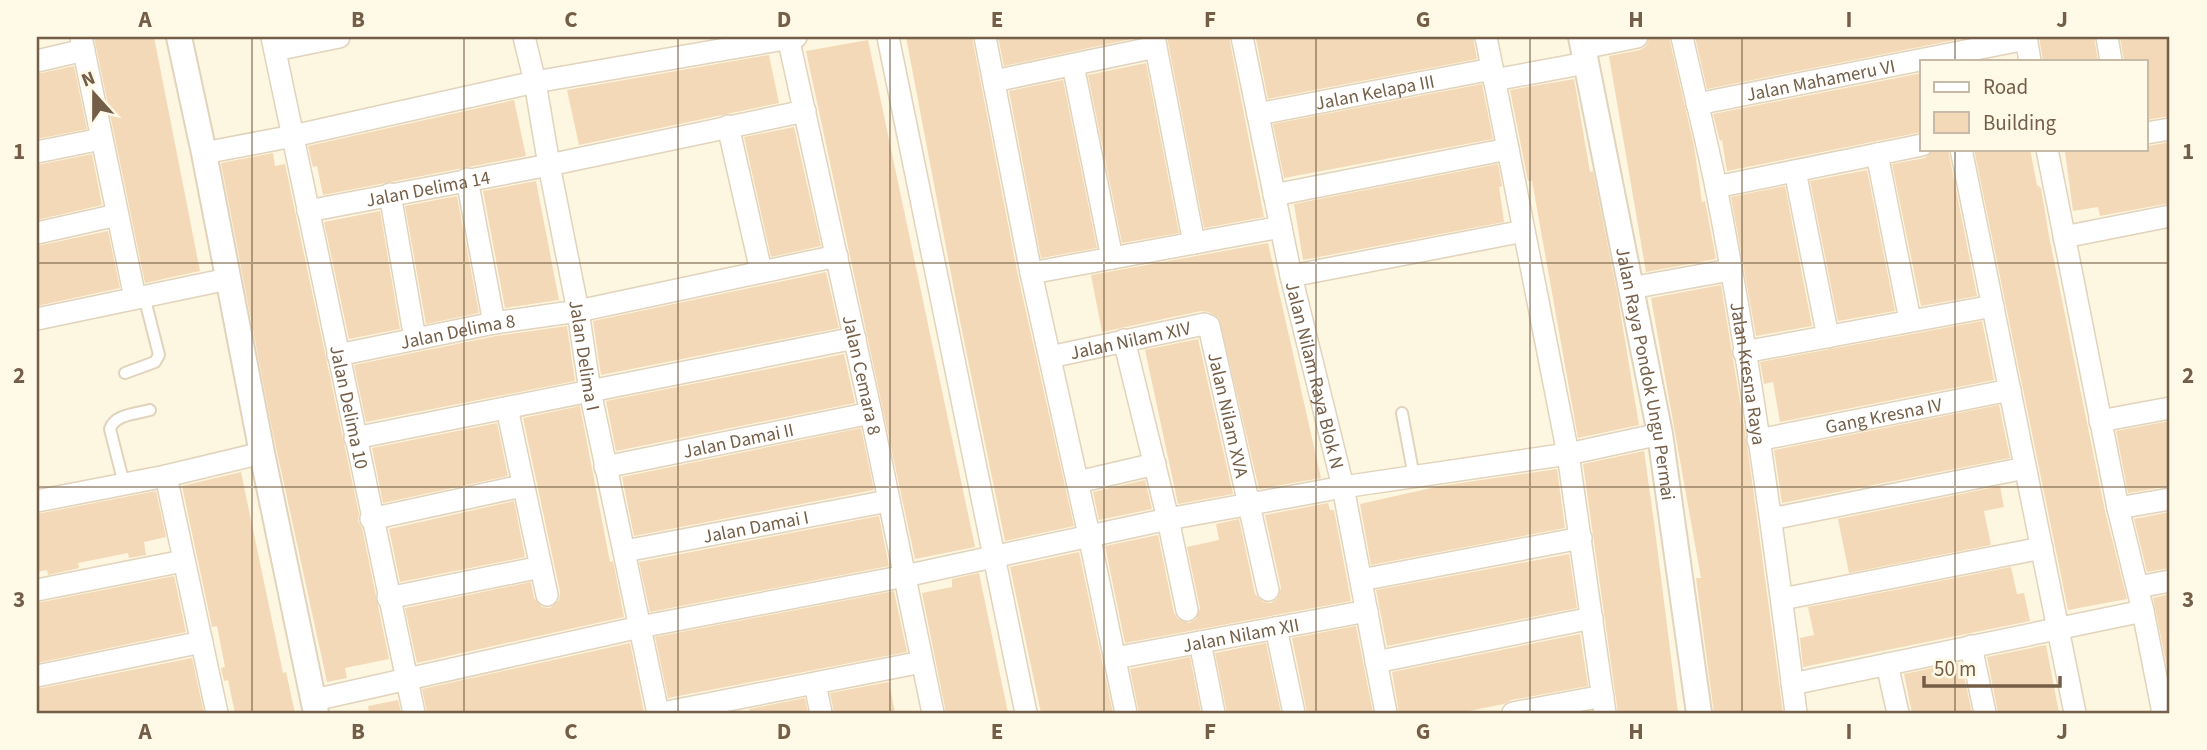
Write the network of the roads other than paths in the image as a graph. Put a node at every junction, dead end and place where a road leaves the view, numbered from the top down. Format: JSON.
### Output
{"nodes":[{"id":1,"x":179,"y":37,"type":"edge"},
{"id":2,"x":339,"y":37,"type":"edge"},
{"id":3,"x":524,"y":37,"type":"edge"},
{"id":4,"x":791,"y":37,"type":"edge"},
{"id":5,"x":888,"y":37,"type":"edge"},
{"id":6,"x":985,"y":37,"type":"edge"},
{"id":7,"x":1242,"y":37,"type":"edge"},
{"id":8,"x":1486,"y":37,"type":"edge"},
{"id":9,"x":1637,"y":37,"type":"edge"},
{"id":10,"x":1682,"y":37,"type":"edge"},
{"id":11,"x":2107,"y":37,"type":"edge"},
{"id":12,"x":2026,"y":38,"type":"edge"},
{"id":13,"x":1155,"y":42,"type":"edge"},
{"id":14,"x":83,"y":43,"type":"edge"},
{"id":15,"x":274,"y":43,"type":"edge"},
{"id":16,"x":1583,"y":49,"type":"edge"},
{"id":17,"x":2030,"y":60,"type":"edge"},
{"id":18,"x":2111,"y":60,"type":"edge"},
{"id":19,"x":37,"y":61,"type":"edge"},
{"id":20,"x":1073,"y":65,"type":"junction"},
{"id":21,"x":1493,"y":74,"type":"junction"},
{"id":22,"x":994,"y":81,"type":"junction"},
{"id":23,"x":535,"y":82,"type":"junction"},
{"id":24,"x":1697,"y":104,"type":"junction"},
{"id":25,"x":805,"y":111,"type":"junction"},
{"id":26,"x":1258,"y":114,"type":"junction"},
{"id":27,"x":728,"y":126,"type":"junction"},
{"id":28,"x":2170,"y":129,"type":"edge"},
{"id":29,"x":2148,"y":134,"type":"edge"},
{"id":30,"x":293,"y":136,"type":"junction"},
{"id":31,"x":101,"y":139,"type":"junction"},
{"id":32,"x":1920,"y":145,"type":"edge"},
{"id":33,"x":1508,"y":149,"type":"junction"},
{"id":34,"x":1961,"y":150,"type":"edge"},
{"id":35,"x":2053,"y":150,"type":"edge"},
{"id":36,"x":37,"y":152,"type":"edge"},
{"id":37,"x":204,"y":153,"type":"junction"},
{"id":38,"x":1877,"y":155,"type":"junction"},
{"id":39,"x":549,"y":165,"type":"junction"},
{"id":40,"x":1795,"y":171,"type":"junction"},
{"id":41,"x":467,"y":179,"type":"junction"},
{"id":42,"x":1716,"y":187,"type":"junction"},
{"id":43,"x":390,"y":194,"type":"junction"},
{"id":44,"x":1274,"y":195,"type":"junction"},
{"id":45,"x":308,"y":211,"type":"junction"},
{"id":46,"x":117,"y":215,"type":"junction"},
{"id":47,"x":2170,"y":216,"type":"edge"},
{"id":48,"x":1281,"y":227,"type":"junction"},
{"id":49,"x":1524,"y":231,"type":"junction"},
{"id":50,"x":37,"y":233,"type":"edge"},
{"id":51,"x":2064,"y":237,"type":"junction"},
{"id":52,"x":1194,"y":243,"type":"junction"},
{"id":53,"x":837,"y":256,"type":"junction"},
{"id":54,"x":1112,"y":258,"type":"junction"},
{"id":55,"x":1730,"y":270,"type":"junction"},
{"id":56,"x":761,"y":271,"type":"junction"},
{"id":57,"x":1031,"y":274,"type":"junction"},
{"id":58,"x":1291,"y":276,"type":"junction"},
{"id":59,"x":228,"y":279,"type":"junction"},
{"id":60,"x":1632,"y":288,"type":"junction"},
{"id":61,"x":139,"y":297,"type":"junction"},
{"id":62,"x":1993,"y":306,"type":"junction"},
{"id":63,"x":578,"y":311,"type":"junction"},
{"id":64,"x":37,"y":319,"type":"edge"},
{"id":65,"x":1910,"y":320,"type":"junction"},
{"id":66,"x":494,"y":323,"type":"junction"},
{"id":67,"x":1209,"y":326,"type":"joint"},
{"id":68,"x":1828,"y":337,"type":"junction"},
{"id":69,"x":855,"y":338,"type":"junction"},
{"id":70,"x":415,"y":339,"type":"junction"},
{"id":71,"x":1124,"y":340,"type":"junction"},
{"id":72,"x":1744,"y":352,"type":"junction"},
{"id":73,"x":338,"y":355,"type":"junction"},
{"id":74,"x":1050,"y":357,"type":"junction"},
{"id":75,"x":125,"y":373,"type":"dead end"},
{"id":76,"x":2010,"y":390,"type":"junction"},
{"id":77,"x":590,"y":391,"type":"junction"},
{"id":78,"x":507,"y":408,"type":"junction"},
{"id":79,"x":2170,"y":408,"type":"edge"},
{"id":80,"x":150,"y":410,"type":"dead end"},
{"id":81,"x":1402,"y":413,"type":"dead end"},
{"id":82,"x":871,"y":414,"type":"junction"},
{"id":83,"x":2101,"y":421,"type":"junction"},
{"id":84,"x":1660,"y":434,"type":"junction"},
{"id":85,"x":355,"y":438,"type":"junction"},
{"id":86,"x":1758,"y":440,"type":"junction"},
{"id":87,"x":262,"y":453,"type":"junction"},
{"id":88,"x":1567,"y":454,"type":"junction"},
{"id":89,"x":1155,"y":464,"type":"junction"},
{"id":90,"x":605,"y":467,"type":"junction"},
{"id":91,"x":2025,"y":468,"type":"junction"},
{"id":92,"x":166,"y":476,"type":"junction"},
{"id":93,"x":1414,"y":477,"type":"junction"},
{"id":94,"x":1078,"y":482,"type":"junction"},
{"id":95,"x":124,"y":484,"type":"junction"},
{"id":96,"x":522,"y":486,"type":"junction"},
{"id":97,"x":1343,"y":487,"type":"junction"},
{"id":98,"x":2170,"y":499,"type":"edge"},
{"id":99,"x":888,"y":501,"type":"junction"},
{"id":100,"x":37,"y":502,"type":"edge"},
{"id":101,"x":1251,"y":503,"type":"junction"},
{"id":102,"x":2118,"y":508,"type":"junction"},
{"id":103,"x":371,"y":519,"type":"junction"},
{"id":104,"x":1168,"y":519,"type":"junction"},
{"id":105,"x":1771,"y":519,"type":"junction"},
{"id":106,"x":1089,"y":535,"type":"junction"},
{"id":107,"x":1581,"y":538,"type":"junction"},
{"id":108,"x":2042,"y":548,"type":"junction"},
{"id":109,"x":625,"y":551,"type":"junction"},
{"id":110,"x":995,"y":557,"type":"junction"},
{"id":111,"x":183,"y":561,"type":"junction"},
{"id":112,"x":541,"y":567,"type":"junction"},
{"id":113,"x":905,"y":576,"type":"junction"},
{"id":114,"x":1361,"y":580,"type":"junction"},
{"id":115,"x":2170,"y":581,"type":"edge"},
{"id":116,"x":2138,"y":587,"type":"junction"},
{"id":117,"x":37,"y":590,"type":"edge"},
{"id":118,"x":1268,"y":590,"type":"dead end"},
{"id":119,"x":547,"y":595,"type":"dead end"},
{"id":120,"x":388,"y":598,"type":"junction"},
{"id":121,"x":1782,"y":599,"type":"junction"},
{"id":122,"x":1187,"y":610,"type":"dead end"},
{"id":123,"x":1367,"y":611,"type":"junction"},
{"id":124,"x":2143,"y":611,"type":"junction"},
{"id":125,"x":1592,"y":618,"type":"junction"},
{"id":126,"x":640,"y":628,"type":"junction"},
{"id":127,"x":1276,"y":628,"type":"junction"},
{"id":128,"x":2058,"y":628,"type":"junction"},
{"id":129,"x":202,"y":642,"type":"junction"},
{"id":130,"x":1200,"y":642,"type":"junction"},
{"id":131,"x":1971,"y":646,"type":"junction"},
{"id":132,"x":1115,"y":658,"type":"junction"},
{"id":133,"x":922,"y":662,"type":"junction"},
{"id":134,"x":1376,"y":662,"type":"junction"},
{"id":135,"x":1887,"y":664,"type":"junction"},
{"id":136,"x":2162,"y":669,"type":"edge"},
{"id":137,"x":37,"y":676,"type":"edge"},
{"id":138,"x":407,"y":678,"type":"junction"},
{"id":139,"x":815,"y":684,"type":"junction"},
{"id":140,"x":1792,"y":684,"type":"junction"},
{"id":141,"x":1604,"y":705,"type":"edge"},
{"id":142,"x":315,"y":706,"type":"edge"},
{"id":143,"x":735,"y":706,"type":"edge"},
{"id":144,"x":217,"y":713,"type":"edge"},
{"id":145,"x":414,"y":713,"type":"edge"},
{"id":146,"x":660,"y":713,"type":"edge"},
{"id":147,"x":821,"y":713,"type":"edge"},
{"id":148,"x":933,"y":713,"type":"edge"},
{"id":149,"x":1026,"y":713,"type":"edge"},
{"id":150,"x":1126,"y":713,"type":"edge"},
{"id":151,"x":1214,"y":713,"type":"edge"},
{"id":152,"x":1294,"y":713,"type":"edge"},
{"id":153,"x":1386,"y":713,"type":"edge"},
{"id":154,"x":1513,"y":713,"type":"edge"},
{"id":155,"x":1699,"y":713,"type":"edge"},
{"id":156,"x":1796,"y":713,"type":"edge"},
{"id":157,"x":1898,"y":713,"type":"edge"},
{"id":158,"x":1985,"y":713,"type":"edge"},
{"id":159,"x":2075,"y":713,"type":"edge"},
{"id":160,"x":2163,"y":713,"type":"edge"}],
"edges":[{"from":1,"to":37,"type":"street"},
{"from":2,"to":15,"type":"street"},
{"from":3,"to":23,"type":"street","name":"Jalan Delima I"},
{"from":4,"to":23,"type":"street"},
{"from":4,"to":25,"type":"street","name":"Jalan Cemara 8"},
{"from":5,"to":110,"type":"street"},
{"from":6,"to":22,"type":"street"},
{"from":7,"to":26,"type":"street","name":"Jalan Nilam Raya Blok N"},
{"from":8,"to":21,"type":"street"},
{"from":9,"to":16,"type":"street","name":"Jalan Kelapa III"},
{"from":10,"to":24,"type":"street","name":"Jalan Kresna Raya"},
{"from":11,"to":18,"type":"street"},
{"from":12,"to":17,"type":"street"},
{"from":12,"to":24,"type":"street","name":"Jalan Mahameru VI"},
{"from":13,"to":20,"type":"street"},
{"from":13,"to":52,"type":"street"},
{"from":14,"to":19,"type":"street"},
{"from":14,"to":31,"type":"street"},
{"from":15,"to":30,"type":"street","name":"Jalan Delima 10"},
{"from":16,"to":21,"type":"street","name":"Jalan Kelapa III"},
{"from":16,"to":60,"type":"street","name":"Jalan Raya Pondok Ungu Permai"},
{"from":20,"to":22,"type":"street"},
{"from":20,"to":54,"type":"street"},
{"from":21,"to":26,"type":"street","name":"Jalan Kelapa III"},
{"from":21,"to":33,"type":"street"},
{"from":22,"to":57,"type":"street"},
{"from":23,"to":30,"type":"street"},
{"from":23,"to":39,"type":"street","name":"Jalan Delima I"},
{"from":24,"to":42,"type":"street","name":"Jalan Kresna Raya"},
{"from":25,"to":27,"type":"street","name":"Jalan Delima 14"},
{"from":25,"to":53,"type":"street","name":"Jalan Cemara 8"},
{"from":26,"to":44,"type":"street","name":"Jalan Nilam Raya Blok N"},
{"from":27,"to":39,"type":"street","name":"Jalan Delima 14"},
{"from":27,"to":56,"type":"street"},
{"from":28,"to":29,"type":"street"},
{"from":30,"to":37,"type":"street"},
{"from":30,"to":45,"type":"street","name":"Jalan Delima 10"},
{"from":31,"to":36,"type":"street"},
{"from":31,"to":46,"type":"street"},
{"from":32,"to":38,"type":"street"},
{"from":33,"to":44,"type":"street"},
{"from":33,"to":49,"type":"street"},
{"from":34,"to":62,"type":"street"},
{"from":35,"to":51,"type":"street"},
{"from":37,"to":59,"type":"street"},
{"from":38,"to":40,"type":"street"},
{"from":38,"to":65,"type":"street"},
{"from":39,"to":41,"type":"street","name":"Jalan Delima 14"},
{"from":39,"to":63,"type":"street","name":"Jalan Delima I"},
{"from":40,"to":42,"type":"street"},
{"from":40,"to":68,"type":"street"},
{"from":41,"to":43,"type":"street","name":"Jalan Delima 14"},
{"from":41,"to":66,"type":"street"},
{"from":42,"to":55,"type":"street","name":"Jalan Kresna Raya"},
{"from":43,"to":45,"type":"street","name":"Jalan Delima 14"},
{"from":43,"to":70,"type":"street"},
{"from":44,"to":48,"type":"street","name":"Jalan Nilam Raya Blok N"},
{"from":45,"to":73,"type":"street","name":"Jalan Delima 10"},
{"from":46,"to":50,"type":"street"},
{"from":46,"to":61,"type":"street"},
{"from":47,"to":51,"type":"street"},
{"from":48,"to":52,"type":"street"},
{"from":48,"to":58,"type":"street","name":"Jalan Nilam Raya Blok N"},
{"from":49,"to":58,"type":"street"},
{"from":49,"to":88,"type":"street"},
{"from":51,"to":83,"type":"street"},
{"from":52,"to":54,"type":"street"},
{"from":53,"to":56,"type":"street","name":"Jalan Delima 8"},
{"from":53,"to":69,"type":"street","name":"Jalan Cemara 8"},
{"from":54,"to":57,"type":"street"},
{"from":55,"to":60,"type":"street"},
{"from":55,"to":72,"type":"street","name":"Jalan Kresna Raya"},
{"from":56,"to":63,"type":"street","name":"Jalan Delima 8"},
{"from":57,"to":74,"type":"street"},
{"from":58,"to":97,"type":"street","name":"Jalan Nilam Raya Blok N"},
{"from":59,"to":61,"type":"street"},
{"from":59,"to":87,"type":"street"},
{"from":60,"to":84,"type":"street","name":"Jalan Raya Pondok Ungu Permai"},
{"from":61,"to":64,"type":"street"},
{"from":61,"to":75,"type":"lane"},
{"from":62,"to":65,"type":"street"},
{"from":62,"to":76,"type":"street"},
{"from":63,"to":66,"type":"street","name":"Jalan Delima 8"},
{"from":63,"to":77,"type":"street","name":"Jalan Delima I"},
{"from":65,"to":68,"type":"street"},
{"from":66,"to":70,"type":"street","name":"Jalan Delima 8"},
{"from":67,"to":71,"type":"street","name":"Jalan Nilam XIV"},
{"from":67,"to":101,"type":"street","name":"Jalan Nilam XVA"},
{"from":68,"to":72,"type":"street"},
{"from":69,"to":77,"type":"street"},
{"from":69,"to":82,"type":"street","name":"Jalan Cemara 8"},
{"from":70,"to":73,"type":"street","name":"Jalan Delima 8"},
{"from":71,"to":74,"type":"street","name":"Jalan Nilam XIV"},
{"from":71,"to":89,"type":"street"},
{"from":72,"to":86,"type":"street","name":"Jalan Kresna Raya"},
{"from":73,"to":85,"type":"street","name":"Jalan Delima 10"},
{"from":74,"to":94,"type":"street"},
{"from":76,"to":86,"type":"street","name":"Gang Kresna IV"},
{"from":76,"to":91,"type":"street"},
{"from":77,"to":78,"type":"street"},
{"from":77,"to":90,"type":"street","name":"Jalan Delima I"},
{"from":78,"to":85,"type":"street"},
{"from":78,"to":96,"type":"street"},
{"from":79,"to":83,"type":"street"},
{"from":80,"to":95,"type":"lane"},
{"from":81,"to":93,"type":"lane"},
{"from":82,"to":90,"type":"street","name":"Jalan Damai II"},
{"from":82,"to":99,"type":"street","name":"Jalan Cemara 8"},
{"from":83,"to":102,"type":"street"},
{"from":84,"to":88,"type":"street"},
{"from":84,"to":155,"type":"street","name":"Jalan Raya Pondok Ungu Permai"},
{"from":85,"to":103,"type":"street","name":"Jalan Delima 10"},
{"from":86,"to":105,"type":"street","name":"Jalan Kresna Raya"},
{"from":87,"to":92,"type":"street"},
{"from":87,"to":142,"type":"street"},
{"from":88,"to":93,"type":"street"},
{"from":88,"to":107,"type":"street"},
{"from":89,"to":94,"type":"street"},
{"from":89,"to":104,"type":"street"},
{"from":90,"to":109,"type":"street","name":"Jalan Delima I"},
{"from":91,"to":105,"type":"street"},
{"from":91,"to":108,"type":"street"},
{"from":92,"to":95,"type":"street"},
{"from":92,"to":111,"type":"street"},
{"from":93,"to":97,"type":"street"},
{"from":94,"to":106,"type":"street"},
{"from":95,"to":100,"type":"street"},
{"from":96,"to":103,"type":"street"},
{"from":96,"to":112,"type":"street"},
{"from":97,"to":101,"type":"street"},
{"from":97,"to":114,"type":"street","name":"Jalan Nilam Raya Blok N"},
{"from":98,"to":102,"type":"street"},
{"from":99,"to":109,"type":"street","name":"Jalan Damai I"},
{"from":99,"to":113,"type":"street","name":"Jalan Cemara 8"},
{"from":101,"to":104,"type":"street"},
{"from":101,"to":118,"type":"street","name":"Jalan Nilam XVA"},
{"from":102,"to":116,"type":"street"},
{"from":103,"to":120,"type":"street","name":"Jalan Delima 10"},
{"from":104,"to":106,"type":"street"},
{"from":104,"to":122,"type":"street"},
{"from":105,"to":121,"type":"street","name":"Jalan Kresna Raya"},
{"from":106,"to":110,"type":"street"},
{"from":106,"to":132,"type":"street"},
{"from":107,"to":114,"type":"street"},
{"from":107,"to":125,"type":"street"},
{"from":108,"to":121,"type":"street"},
{"from":108,"to":128,"type":"street"},
{"from":109,"to":126,"type":"street","name":"Jalan Delima I"},
{"from":110,"to":113,"type":"street"},
{"from":110,"to":149,"type":"street"},
{"from":111,"to":117,"type":"street"},
{"from":111,"to":129,"type":"street"},
{"from":112,"to":119,"type":"street"},
{"from":112,"to":120,"type":"street"},
{"from":113,"to":126,"type":"street"},
{"from":113,"to":133,"type":"street","name":"Jalan Cemara 8"},
{"from":114,"to":123,"type":"street","name":"Jalan Nilam Raya Blok N"},
{"from":115,"to":116,"type":"street"},
{"from":116,"to":124,"type":"street"},
{"from":120,"to":138,"type":"street","name":"Jalan Delima 10"},
{"from":121,"to":140,"type":"street","name":"Jalan Kresna Raya"},
{"from":123,"to":127,"type":"street","name":"Jalan Nilam XII"},
{"from":123,"to":134,"type":"street","name":"Jalan Nilam Raya Blok N"},
{"from":124,"to":128,"type":"street"},
{"from":124,"to":136,"type":"street"},
{"from":125,"to":134,"type":"street"},
{"from":125,"to":141,"type":"street"},
{"from":126,"to":138,"type":"street"},
{"from":126,"to":146,"type":"street","name":"Jalan Delima I"},
{"from":127,"to":130,"type":"street","name":"Jalan Nilam XII"},
{"from":127,"to":152,"type":"street"},
{"from":128,"to":131,"type":"street"},
{"from":128,"to":159,"type":"street"},
{"from":129,"to":137,"type":"street"},
{"from":129,"to":144,"type":"street"},
{"from":130,"to":132,"type":"street","name":"Jalan Nilam XII"},
{"from":130,"to":151,"type":"street"},
{"from":131,"to":135,"type":"street"},
{"from":131,"to":158,"type":"street"},
{"from":132,"to":150,"type":"street"},
{"from":133,"to":139,"type":"street"},
{"from":133,"to":148,"type":"street","name":"Jalan Cemara 8"},
{"from":134,"to":153,"type":"street","name":"Jalan Nilam Raya Blok N"},
{"from":135,"to":140,"type":"street"},
{"from":135,"to":157,"type":"street"},
{"from":136,"to":160,"type":"street"},
{"from":138,"to":142,"type":"street"},
{"from":138,"to":145,"type":"street","name":"Jalan Delima 10"},
{"from":139,"to":143,"type":"street"},
{"from":139,"to":147,"type":"street"},
{"from":140,"to":156,"type":"street","name":"Jalan Kresna Raya"},
{"from":141,"to":154,"type":"street"},
{"from":143,"to":146,"type":"street"}]}
